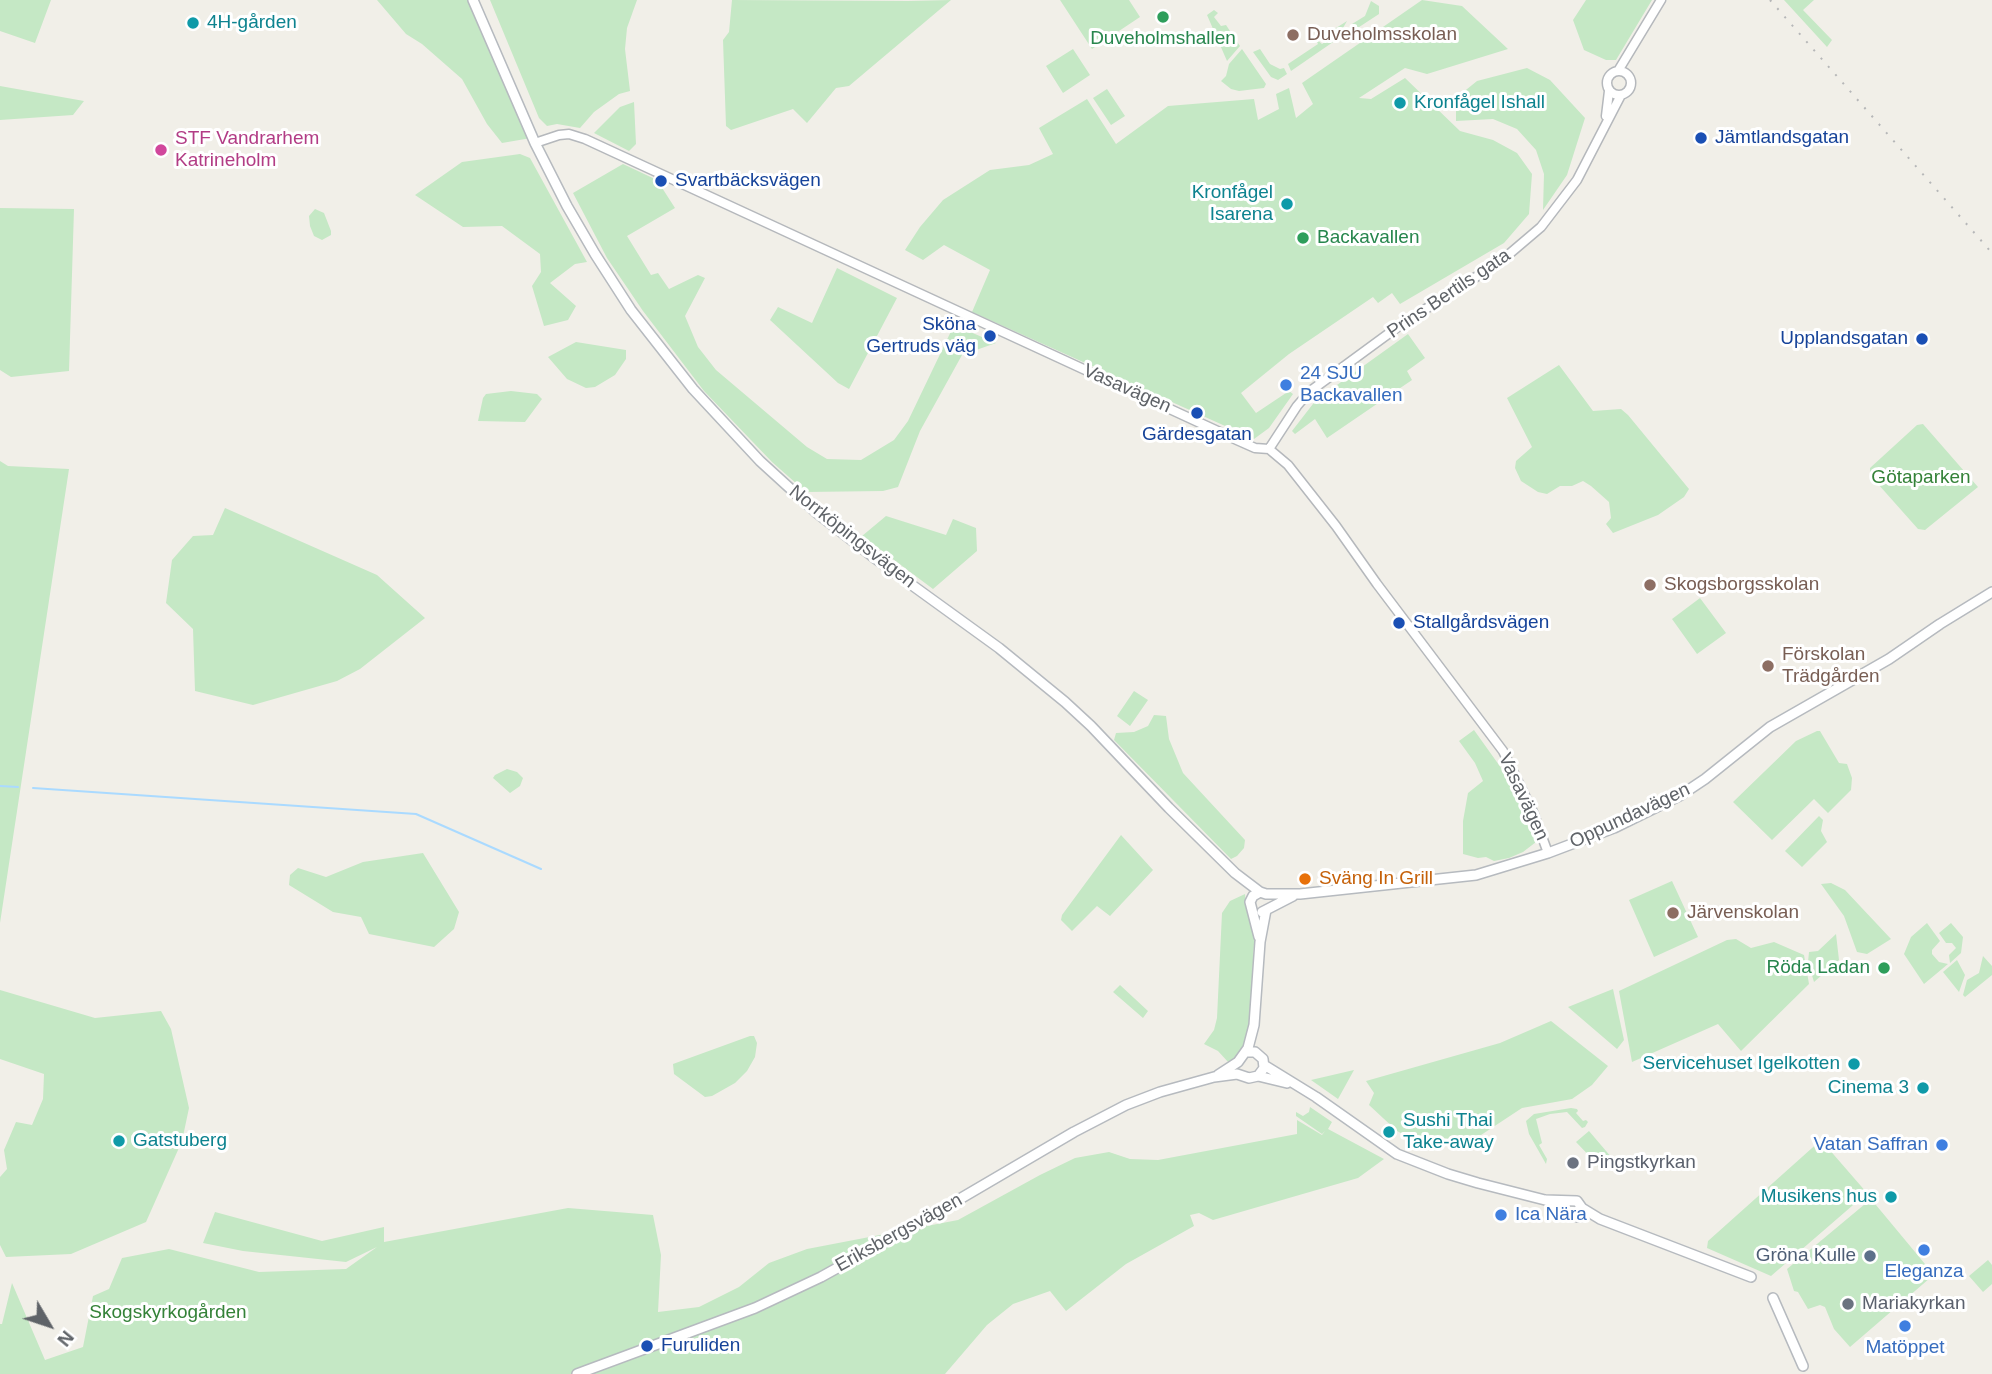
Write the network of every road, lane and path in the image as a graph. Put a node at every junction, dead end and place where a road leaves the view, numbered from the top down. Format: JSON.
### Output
{"nodes":[{"id":1,"x":473,"y":0,"type":"edge"},
{"id":2,"x":1661,"y":0,"type":"edge"},
{"id":3,"x":1631,"y":51,"type":"junction"},
{"id":4,"x":1618,"y":71,"type":"junction"},
{"id":5,"x":1629,"y":77,"type":"junction"},
{"id":6,"x":1609,"y":91,"type":"junction"},
{"id":7,"x":1621,"y":95,"type":"junction"},
{"id":8,"x":1606,"y":121,"type":"junction"},
{"id":9,"x":535,"y":143,"type":"junction"},
{"id":10,"x":1269,"y":449,"type":"junction"},
{"id":11,"x":1992,"y":592,"type":"edge"},
{"id":12,"x":1548,"y":853,"type":"junction"},
{"id":13,"x":1235,"y":873,"type":"junction"},
{"id":14,"x":1263,"y":893,"type":"junction"},
{"id":15,"x":1300,"y":894,"type":"junction"},
{"id":16,"x":1251,"y":899,"type":"junction"},
{"id":17,"x":1268,"y":908,"type":"junction"},
{"id":18,"x":1254,"y":910,"type":"junction"},
{"id":19,"x":1260,"y":942,"type":"junction"},
{"id":20,"x":1254,"y":1025,"type":"junction"},
{"id":21,"x":1246,"y":1052,"type":"junction"},
{"id":22,"x":1258,"y":1054,"type":"junction"},
{"id":23,"x":1238,"y":1062,"type":"junction"},
{"id":24,"x":1265,"y":1065,"type":"junction"},
{"id":25,"x":1243,"y":1075,"type":"junction"},
{"id":26,"x":1258,"y":1076,"type":"junction"},
{"id":27,"x":1214,"y":1077,"type":"junction"},
{"id":28,"x":1291,"y":1083,"type":"junction"},
{"id":29,"x":1545,"y":1200,"type":"junction"},
{"id":30,"x":1568,"y":1201,"type":"junction"},
{"id":31,"x":1582,"y":1208,"type":"junction"},
{"id":32,"x":1565,"y":1212,"type":"junction"},
{"id":33,"x":1577,"y":1217,"type":"junction"},
{"id":34,"x":1600,"y":1219,"type":"junction"},
{"id":35,"x":1751,"y":1277,"type":"dead end"},
{"id":36,"x":1773,"y":1298,"type":"dead end"},
{"id":37,"x":1803,"y":1366,"type":"dead end"},
{"id":38,"x":577,"y":1374,"type":"edge"}],
"edges":[{"from":1,"to":9,"type":"main road","name":"Norrköpingsvägen"},
{"from":2,"to":3,"type":"street"},
{"from":3,"to":4,"type":"street"},
{"from":3,"to":5,"type":"street"},
{"from":4,"to":5,"type":"street"},
{"from":4,"to":6,"type":"street"},
{"from":5,"to":7,"type":"street"},
{"from":6,"to":7,"type":"street"},
{"from":6,"to":8,"type":"street","name":"Prins Bertils gata"},
{"from":7,"to":8,"type":"street","name":"Prins Bertils gata"},
{"from":8,"to":10,"type":"street","name":"Prins Bertils gata"},
{"from":9,"to":10,"type":"street","name":"Vasavägen"},
{"from":9,"to":13,"type":"main road","name":"Norrköpingsvägen"},
{"from":10,"to":12,"type":"street","name":"Vasavägen"},
{"from":11,"to":12,"type":"main road","name":"Oppundavägen"},
{"from":12,"to":15,"type":"main road","name":"Oppundavägen"},
{"from":13,"to":14,"type":"main road","name":"Norrköpingsvägen"},
{"from":13,"to":16,"type":"main road","name":"Norrköpingsvägen"},
{"from":14,"to":15,"type":"main road","name":"Oppundavägen"},
{"from":14,"to":16,"type":"main road"},
{"from":14,"to":17,"type":"main road"},
{"from":15,"to":17,"type":"main road","name":"Oppundavägen"},
{"from":16,"to":18,"type":"main road"},
{"from":17,"to":18,"type":"main road"},
{"from":17,"to":19,"type":"main road"},
{"from":18,"to":19,"type":"main road"},
{"from":19,"to":20,"type":"main road"},
{"from":20,"to":21,"type":"main road"},
{"from":20,"to":22,"type":"main road"},
{"from":21,"to":22,"type":"main road"},
{"from":21,"to":23,"type":"main road"},
{"from":22,"to":24,"type":"main road"},
{"from":23,"to":25,"type":"main road"},
{"from":23,"to":27,"type":"main road","name":"Eriksbergsvägen"},
{"from":24,"to":26,"type":"main road"},
{"from":24,"to":28,"type":"main road"},
{"from":25,"to":26,"type":"main road"},
{"from":25,"to":27,"type":"main road","name":"Eriksbergsvägen"},
{"from":26,"to":28,"type":"main road"},
{"from":27,"to":38,"type":"main road","name":"Eriksbergsvägen"},
{"from":28,"to":29,"type":"main road"},
{"from":29,"to":30,"type":"main road"},
{"from":29,"to":32,"type":"main road"},
{"from":30,"to":31,"type":"main road"},
{"from":30,"to":32,"type":"main road"},
{"from":31,"to":33,"type":"main road"},
{"from":31,"to":34,"type":"main road"},
{"from":32,"to":33,"type":"main road"},
{"from":33,"to":34,"type":"main road"},
{"from":34,"to":35,"type":"main road"},
{"from":36,"to":37,"type":"main road"}]}
